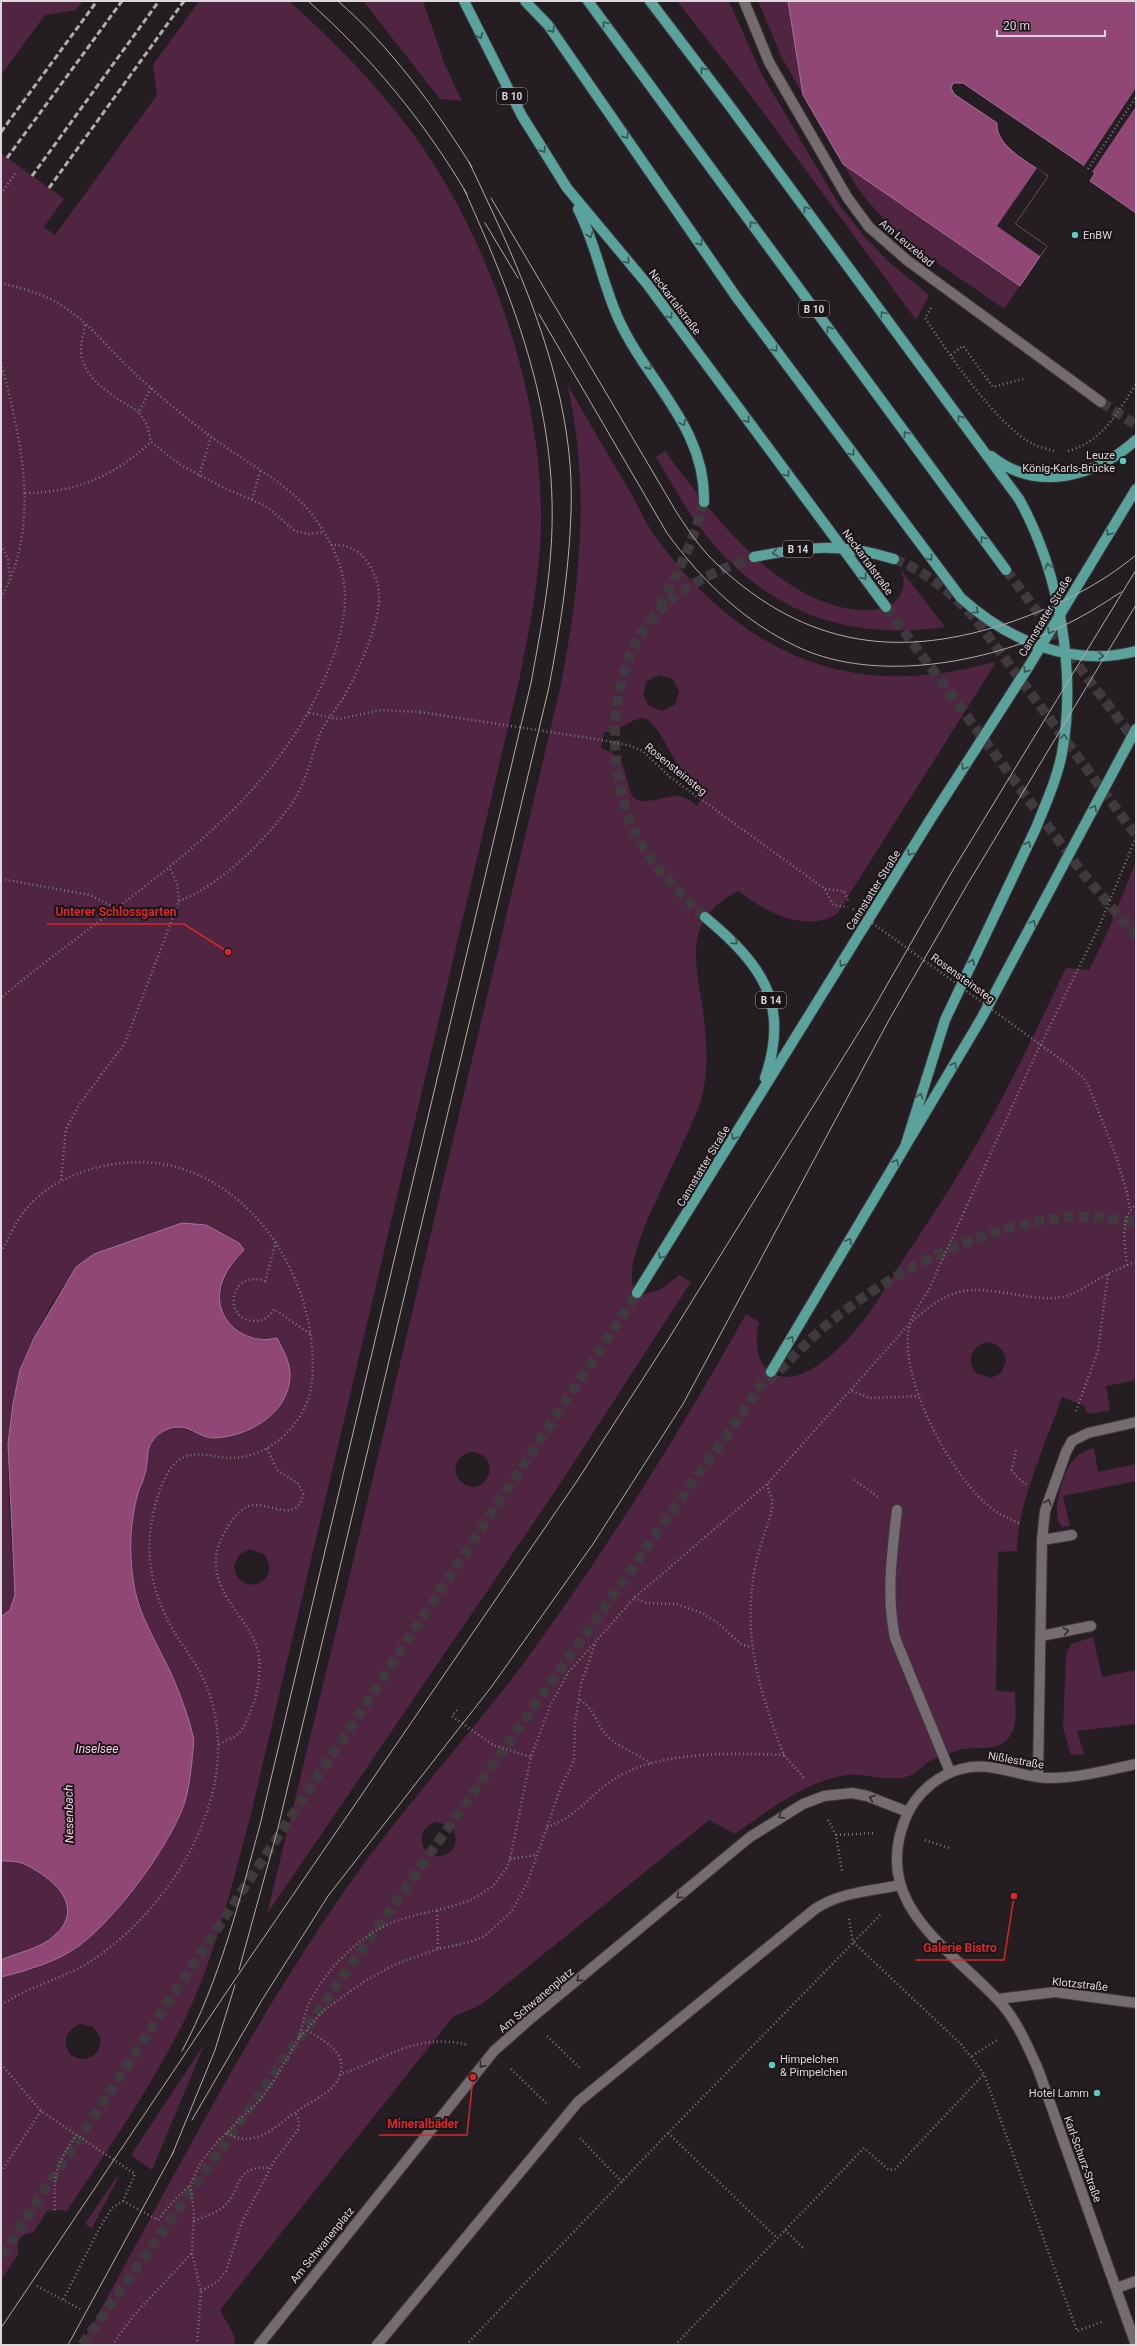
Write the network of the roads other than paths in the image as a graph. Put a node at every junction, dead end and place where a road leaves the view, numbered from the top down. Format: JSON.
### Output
{"nodes":[{"id":1,"x":464,"y":1,"type":"edge"},
{"id":2,"x":525,"y":1,"type":"edge"},
{"id":3,"x":588,"y":1,"type":"edge"},
{"id":4,"x":650,"y":1,"type":"edge"},
{"id":5,"x":744,"y":1,"type":"edge"},
{"id":6,"x":567,"y":188,"type":"junction"},
{"id":7,"x":1101,"y":402,"type":"tunnel mouth"},
{"id":8,"x":1136,"y":440,"type":"edge"},
{"id":9,"x":983,"y":450,"type":"junction"},
{"id":10,"x":1136,"y":489,"type":"edge"},
{"id":11,"x":704,"y":502,"type":"tunnel mouth"},
{"id":12,"x":842,"y":547,"type":"junction"},
{"id":13,"x":754,"y":557,"type":"tunnel mouth"},
{"id":14,"x":894,"y":559,"type":"tunnel mouth"},
{"id":15,"x":1006,"y":570,"type":"tunnel mouth"},
{"id":16,"x":886,"y":607,"type":"tunnel mouth"},
{"id":17,"x":1059,"y":615,"type":"junction"},
{"id":18,"x":1040,"y":647,"type":"junction"},
{"id":19,"x":1136,"y":651,"type":"edge"},
{"id":20,"x":1065,"y":653,"type":"junction"},
{"id":21,"x":1136,"y":729,"type":"edge"},
{"id":22,"x":705,"y":917,"type":"tunnel mouth"},
{"id":23,"x":754,"y":1104,"type":"junction"},
{"id":24,"x":905,"y":1146,"type":"junction"},
{"id":25,"x":637,"y":1293,"type":"tunnel mouth"},
{"id":26,"x":771,"y":1372,"type":"tunnel mouth"},
{"id":27,"x":1136,"y":1422,"type":"edge"},
{"id":28,"x":897,"y":1510,"type":"road end"},
{"id":29,"x":1072,"y":1535,"type":"dead end"},
{"id":30,"x":1042,"y":1540,"type":"junction"},
{"id":31,"x":1091,"y":1626,"type":"dead end"},
{"id":32,"x":1041,"y":1636,"type":"junction"},
{"id":33,"x":1136,"y":1764,"type":"edge"},
{"id":34,"x":950,"y":1772,"type":"junction"},
{"id":35,"x":1038,"y":1777,"type":"junction"},
{"id":36,"x":908,"y":1812,"type":"junction"},
{"id":37,"x":902,"y":1889,"type":"junction"},
{"id":38,"x":998,"y":1999,"type":"junction"},
{"id":39,"x":1136,"y":2003,"type":"edge"},
{"id":40,"x":1136,"y":2281,"type":"edge"},
{"id":41,"x":1117,"y":2288,"type":"junction"},
{"id":42,"x":259,"y":2345,"type":"edge"},
{"id":43,"x":377,"y":2345,"type":"edge"},
{"id":44,"x":1136,"y":2345,"type":"edge"}],
"edges":[{"from":1,"to":6,"type":"main road","name":"Neckartalstraße","number":"B 10","one_way":true},
{"from":2,"to":18,"type":"main road","one_way":true},
{"from":15,"to":3,"type":"main road","number":"B 10","one_way":true},
{"from":9,"to":4,"type":"main road","one_way":true},
{"from":5,"to":7,"type":"street","name":"Am Leuzebad"},
{"from":6,"to":11,"type":"main road","number":"B 10","one_way":true},
{"from":6,"to":12,"type":"main road","name":"Neckartalstraße","number":"B 10","one_way":true},
{"from":8,"to":9,"type":"main road"},
{"from":17,"to":9,"type":"main road","one_way":true},
{"from":10,"to":17,"type":"main road","name":"Cannstatter Straße","one_way":true},
{"from":12,"to":13,"type":"main road","number":"B 14","one_way":true},
{"from":12,"to":14,"type":"main road","number":"B 14"},
{"from":12,"to":16,"type":"main road","name":"Neckartalstraße","number":"B 10","one_way":true},
{"from":17,"to":18,"type":"main road","name":"Cannstatter Straße","one_way":true},
{"from":17,"to":20,"type":"main road"},
{"from":18,"to":20,"type":"main road"},
{"from":18,"to":23,"type":"main road","name":"Cannstatter Straße","one_way":true},
{"from":20,"to":19,"type":"main road","one_way":true},
{"from":24,"to":20,"type":"main road","one_way":true},
{"from":24,"to":21,"type":"main road","one_way":true},
{"from":22,"to":23,"type":"main road","number":"B 14","one_way":true},
{"from":23,"to":25,"type":"main road","name":"Cannstatter Straße","number":"B 14","one_way":true},
{"from":26,"to":24,"type":"main road","one_way":true},
{"from":30,"to":27,"type":"street","one_way":true},
{"from":28,"to":34,"type":"street"},
{"from":29,"to":30,"type":"street"},
{"from":30,"to":32,"type":"street"},
{"from":32,"to":31,"type":"street","one_way":true},
{"from":32,"to":35,"type":"street"},
{"from":33,"to":35,"type":"street","name":"Nißlestraße"},
{"from":34,"to":35,"type":"street","name":"Nißlestraße"},
{"from":34,"to":36,"type":"street","name":"Nißlestraße"},
{"from":36,"to":37,"type":"street","name":"Karl-Schurz-Straße"},
{"from":36,"to":42,"type":"street","name":"Am Schwanenplatz","one_way":true},
{"from":37,"to":38,"type":"street","name":"Karl-Schurz-Straße"},
{"from":37,"to":43,"type":"street"},
{"from":38,"to":39,"type":"street","name":"Klotzstraße"},
{"from":38,"to":41,"type":"street","name":"Karl-Schurz-Straße"},
{"from":40,"to":41,"type":"street"},
{"from":41,"to":44,"type":"street","name":"Karl-Schurz-Straße"}]}
